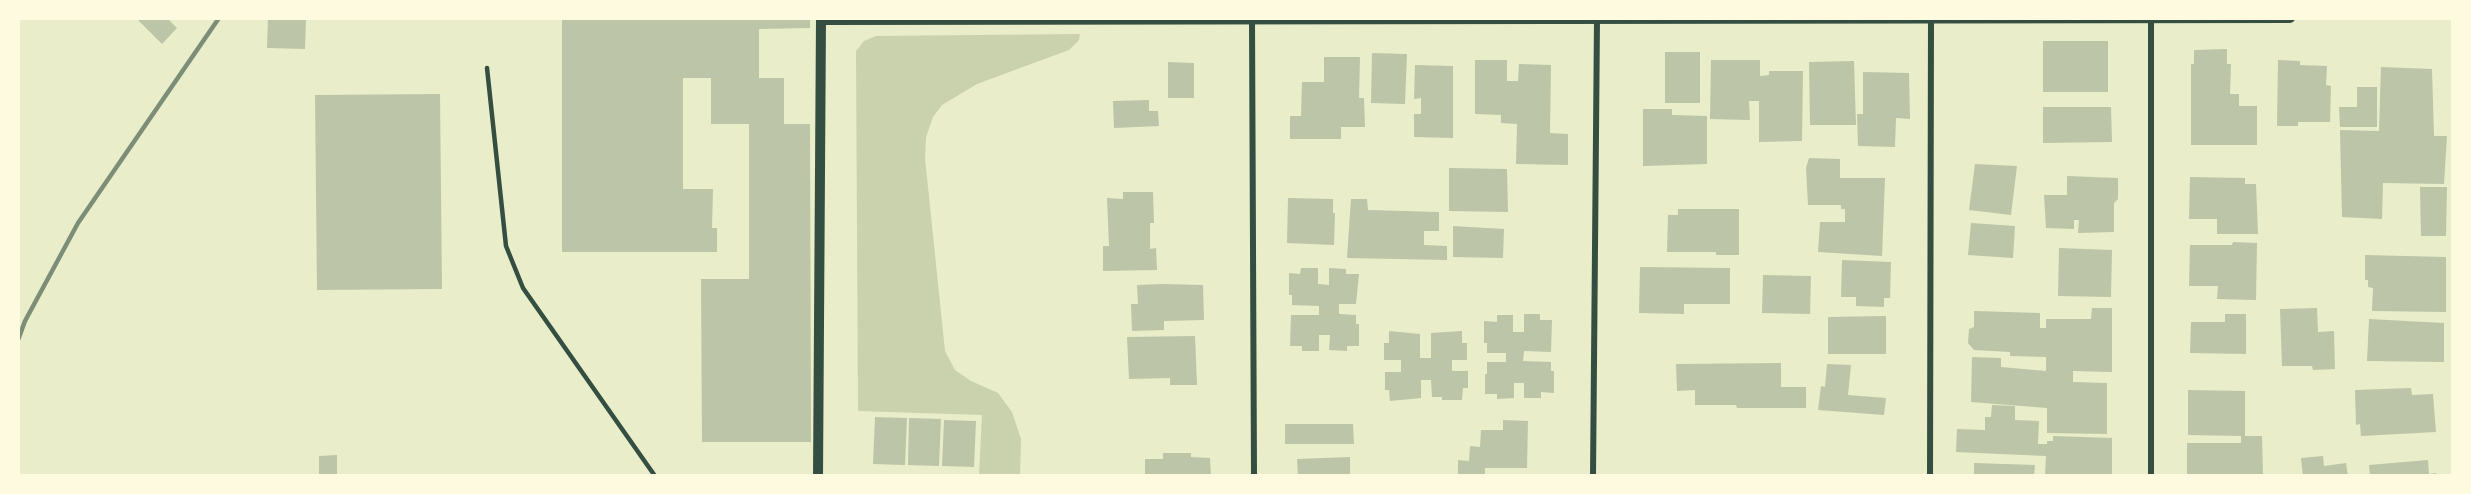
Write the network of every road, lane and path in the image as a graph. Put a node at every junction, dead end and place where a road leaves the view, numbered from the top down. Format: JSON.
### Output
{"nodes":[{"id":1,"x":1820,"y":18,"type":"edge"},
{"id":2,"x":2151,"y":18,"type":"edge"},
{"id":3,"x":2290,"y":18,"type":"edge"},
{"id":4,"x":821,"y":19,"type":"edge"},
{"id":5,"x":1597,"y":19,"type":"edge"},
{"id":6,"x":1931,"y":19,"type":"edge"},
{"id":7,"x":1252,"y":20,"type":"junction"},
{"id":8,"x":487,"y":68,"type":"dead end"},
{"id":9,"x":654,"y":476,"type":"edge"},
{"id":10,"x":818,"y":476,"type":"edge"},
{"id":11,"x":1254,"y":476,"type":"edge"},
{"id":12,"x":1593,"y":476,"type":"edge"},
{"id":13,"x":1930,"y":476,"type":"edge"},
{"id":14,"x":2151,"y":476,"type":"edge"}],
"edges":[{"from":1,"to":5,"type":"street"},
{"from":1,"to":6,"type":"street"},
{"from":2,"to":3,"type":"street"},
{"from":2,"to":6,"type":"street"},
{"from":2,"to":14,"type":"street"},
{"from":4,"to":7,"type":"street"},
{"from":4,"to":10,"type":"street"},
{"from":5,"to":7,"type":"street"},
{"from":5,"to":12,"type":"street"},
{"from":6,"to":13,"type":"street"},
{"from":7,"to":11,"type":"street"},
{"from":8,"to":9,"type":"lane"}]}
